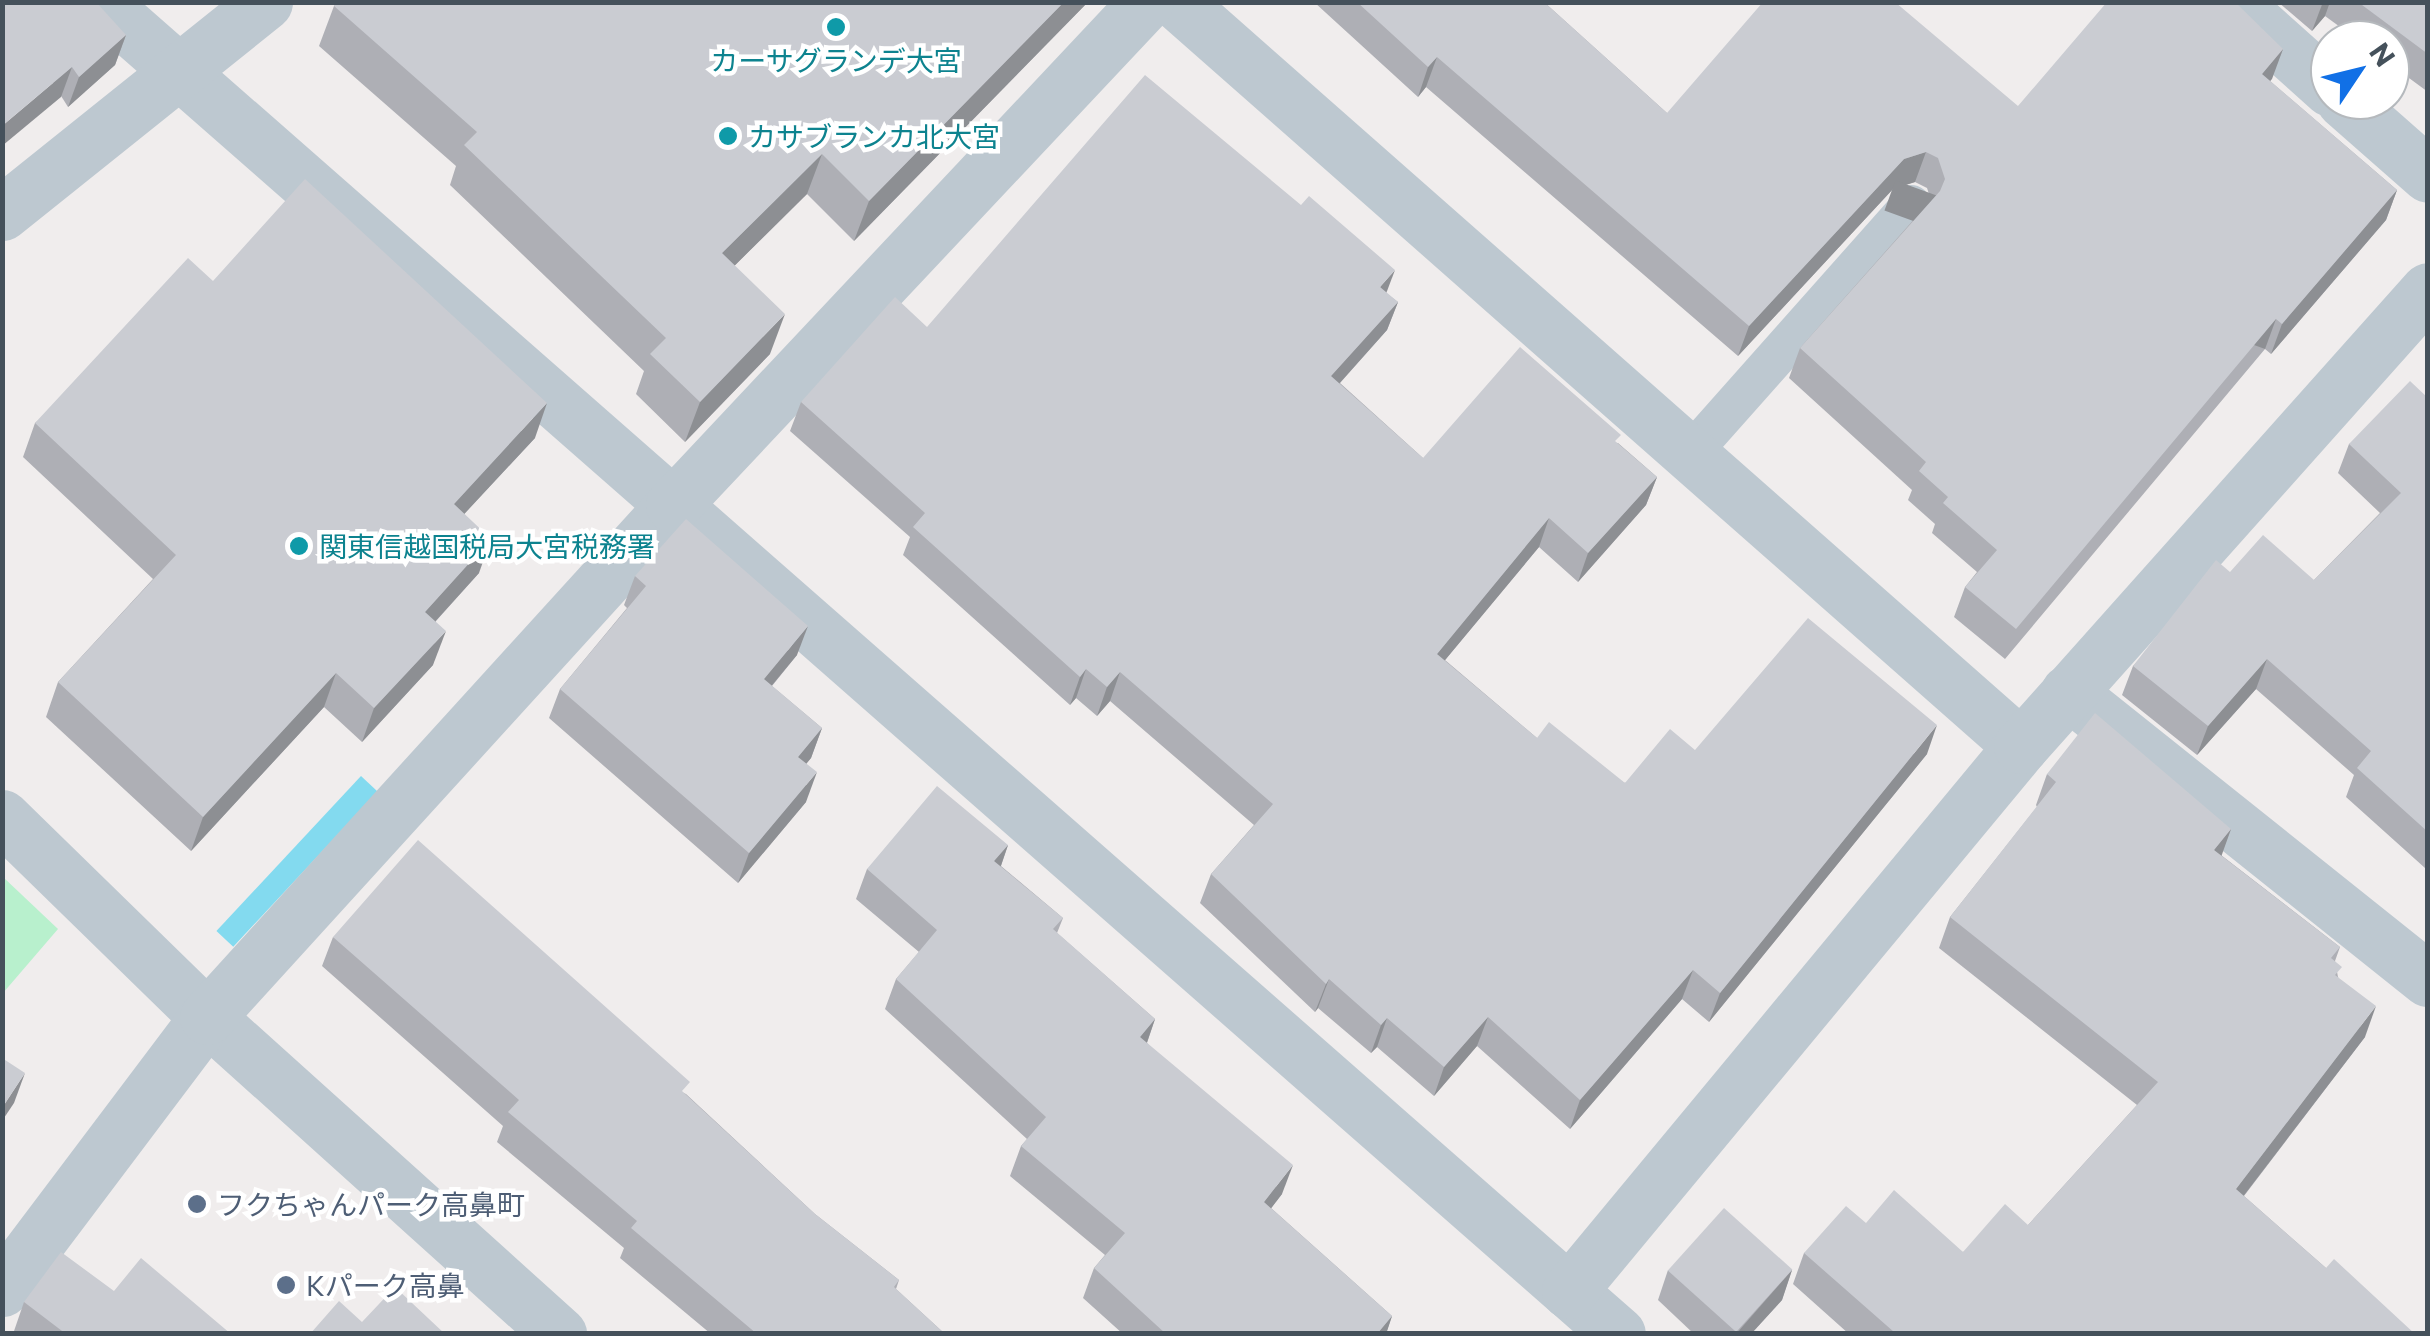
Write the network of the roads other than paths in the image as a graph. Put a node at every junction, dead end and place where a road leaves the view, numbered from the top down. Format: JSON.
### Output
{"nodes":[{"id":1,"x":100,"y":2,"type":"edge"},
{"id":2,"x":265,"y":2,"type":"edge"},
{"id":3,"x":1146,"y":2,"type":"edge"},
{"id":4,"x":1176,"y":2,"type":"edge"},
{"id":5,"x":2232,"y":2,"type":"edge"},
{"id":6,"x":2310,"y":70,"type":"edge"},
{"id":7,"x":179,"y":73,"type":"junction"},
{"id":8,"x":2366,"y":120,"type":"edge"},
{"id":9,"x":2428,"y":174,"type":"edge"},
{"id":10,"x":1911,"y":205,"type":"dead end"},
{"id":11,"x":2,"y":214,"type":"edge"},
{"id":12,"x":2428,"y":290,"type":"edge"},
{"id":13,"x":1690,"y":454,"type":"junction"},
{"id":14,"x":672,"y":505,"type":"junction"},
{"id":15,"x":2068,"y":692,"type":"junction"},
{"id":16,"x":2021,"y":746,"type":"junction"},
{"id":17,"x":2,"y":816,"type":"edge"},
{"id":18,"x":2428,"y":978,"type":"edge"},
{"id":19,"x":207,"y":1017,"type":"junction"},
{"id":20,"x":2,"y":1289,"type":"edge"},
{"id":21,"x":1569,"y":1291,"type":"junction"},
{"id":22,"x":559,"y":1334,"type":"edge"},
{"id":23,"x":1618,"y":1334,"type":"edge"}],
"edges":[{"from":1,"to":7,"type":"street"},
{"from":2,"to":7,"type":"street"},
{"from":3,"to":14,"type":"street"},
{"from":4,"to":13,"type":"street"},
{"from":5,"to":6,"type":"street"},
{"from":7,"to":11,"type":"street"},
{"from":7,"to":14,"type":"street"},
{"from":8,"to":9,"type":"street"},
{"from":10,"to":13,"type":"lane"},
{"from":12,"to":15,"type":"street"},
{"from":13,"to":16,"type":"street"},
{"from":14,"to":19,"type":"street"},
{"from":14,"to":21,"type":"street"},
{"from":15,"to":16,"type":"street"},
{"from":15,"to":18,"type":"street"},
{"from":16,"to":21,"type":"street"},
{"from":17,"to":19,"type":"street"},
{"from":19,"to":20,"type":"street"},
{"from":19,"to":22,"type":"street"},
{"from":21,"to":23,"type":"street"}]}
